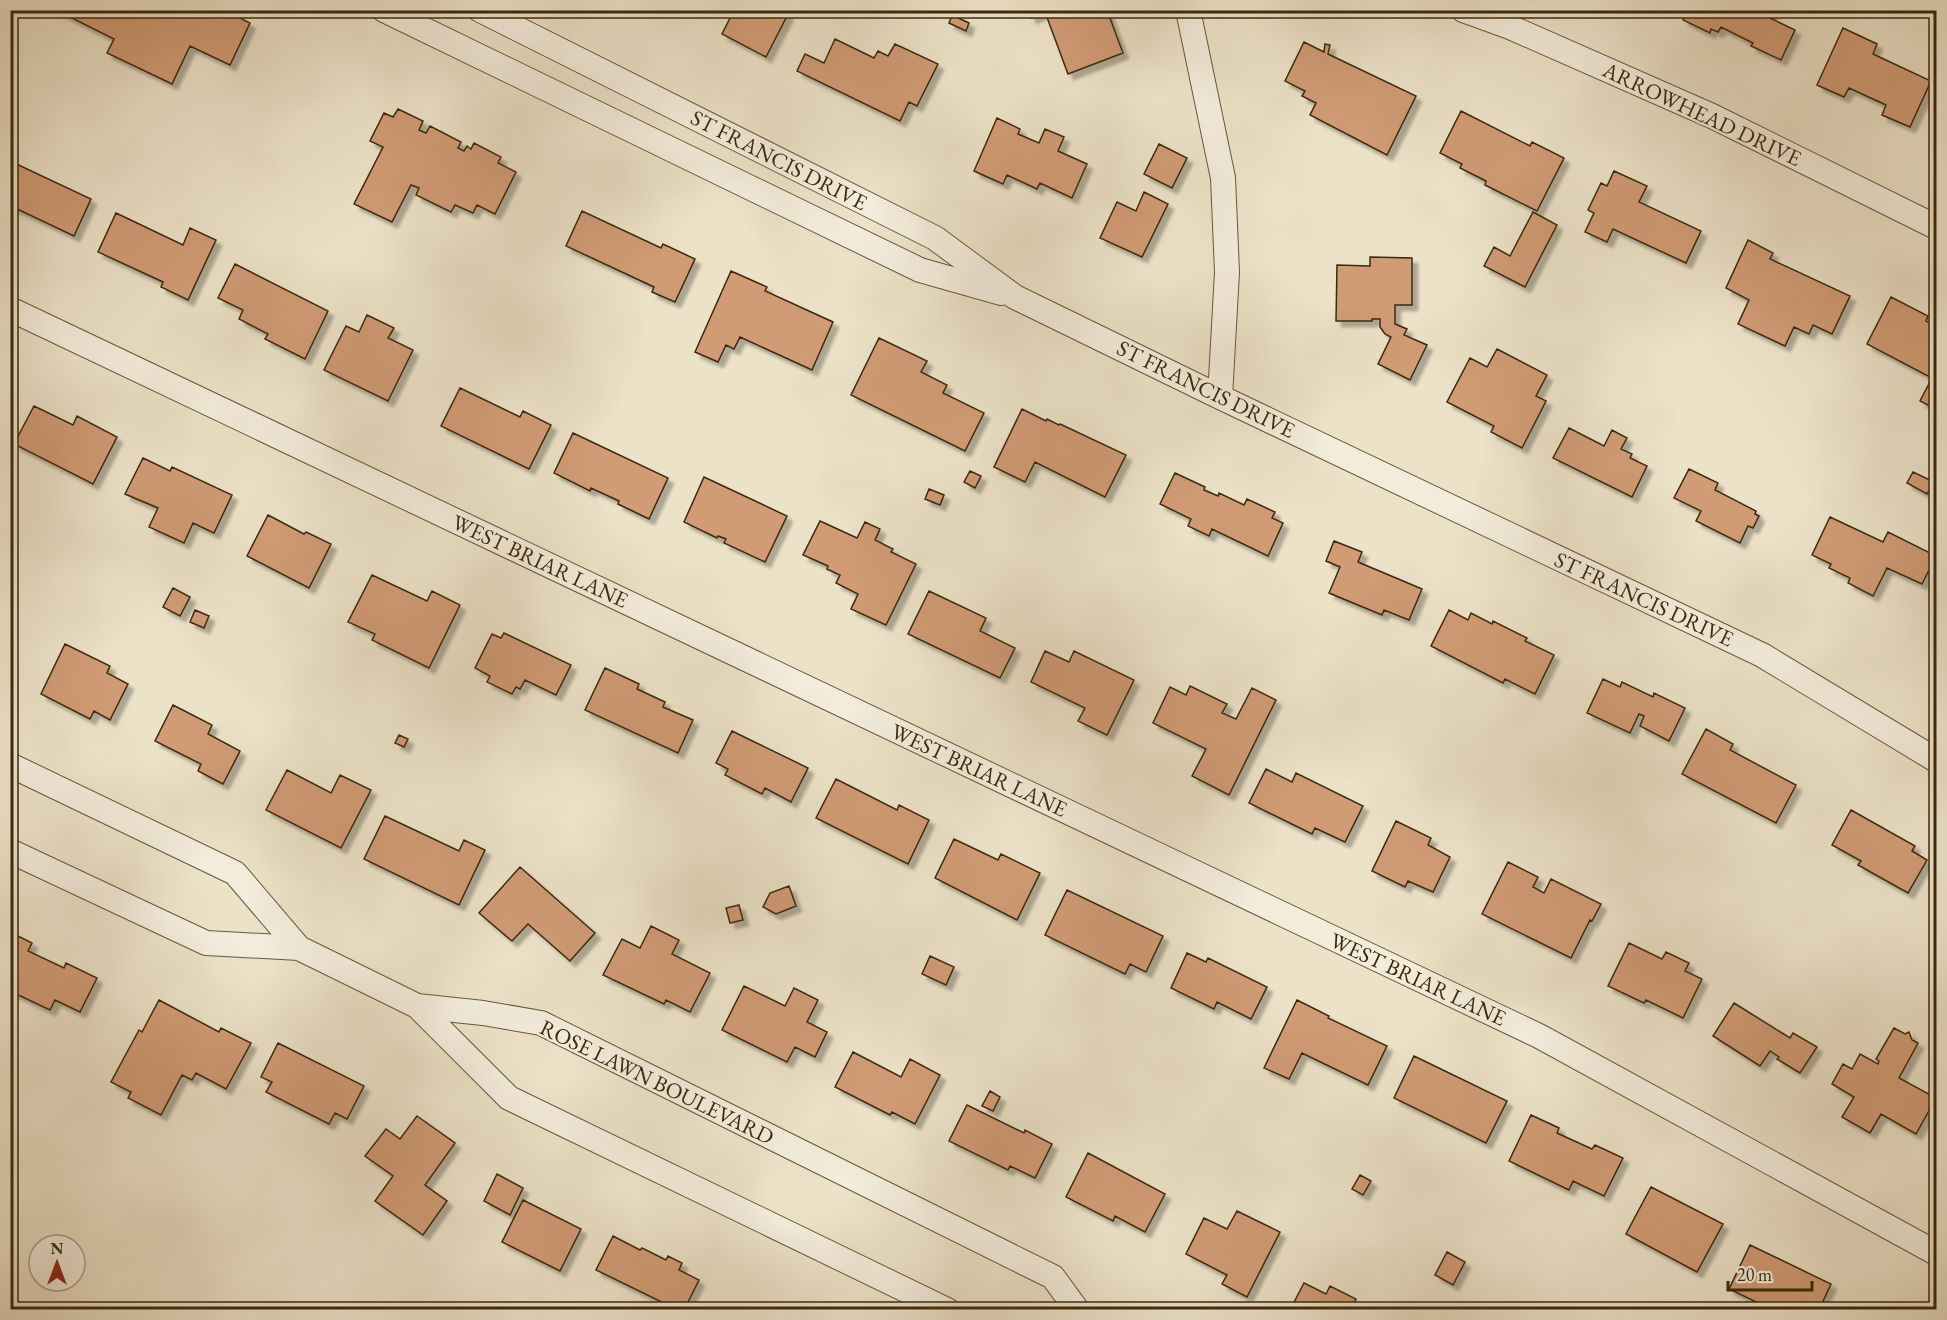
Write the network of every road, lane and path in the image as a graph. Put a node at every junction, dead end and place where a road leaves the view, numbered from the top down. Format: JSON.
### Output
{"nodes":[{"id":1,"x":384,"y":10,"type":"edge"},
{"id":2,"x":480,"y":10,"type":"edge"},
{"id":3,"x":1188,"y":10,"type":"edge"},
{"id":4,"x":1463,"y":10,"type":"edge"},
{"id":5,"x":1936,"y":227,"type":"edge"},
{"id":6,"x":1015,"y":297,"type":"junction"},
{"id":7,"x":10,"y":309,"type":"edge"},
{"id":8,"x":1220,"y":397,"type":"junction"},
{"id":9,"x":1936,"y":760,"type":"edge"},
{"id":10,"x":10,"y":765,"type":"edge"},
{"id":11,"x":10,"y":851,"type":"edge"},
{"id":12,"x":299,"y":948,"type":"junction"},
{"id":13,"x":417,"y":1006,"type":"junction"},
{"id":14,"x":1936,"y":1253,"type":"edge"},
{"id":15,"x":947,"y":1310,"type":"edge"},
{"id":16,"x":1077,"y":1310,"type":"edge"}],
"edges":[{"from":1,"to":6,"type":"street"},
{"from":2,"to":6,"type":"street","name":"ST FRANCIS DRIVE"},
{"from":3,"to":8,"type":"street"},
{"from":4,"to":5,"type":"street","name":"ARROWHEAD DRIVE"},
{"from":6,"to":8,"type":"street","name":"ST FRANCIS DRIVE"},
{"from":7,"to":14,"type":"street","name":"WEST BRIAR LANE"},
{"from":8,"to":9,"type":"street","name":"ST FRANCIS DRIVE"},
{"from":10,"to":12,"type":"street","name":"ROSE LAWN BOULEVARD"},
{"from":11,"to":12,"type":"street"},
{"from":12,"to":13,"type":"street","name":"ROSE LAWN BOULEVARD"},
{"from":13,"to":15,"type":"street"},
{"from":13,"to":16,"type":"street","name":"ROSE LAWN BOULEVARD"}]}
